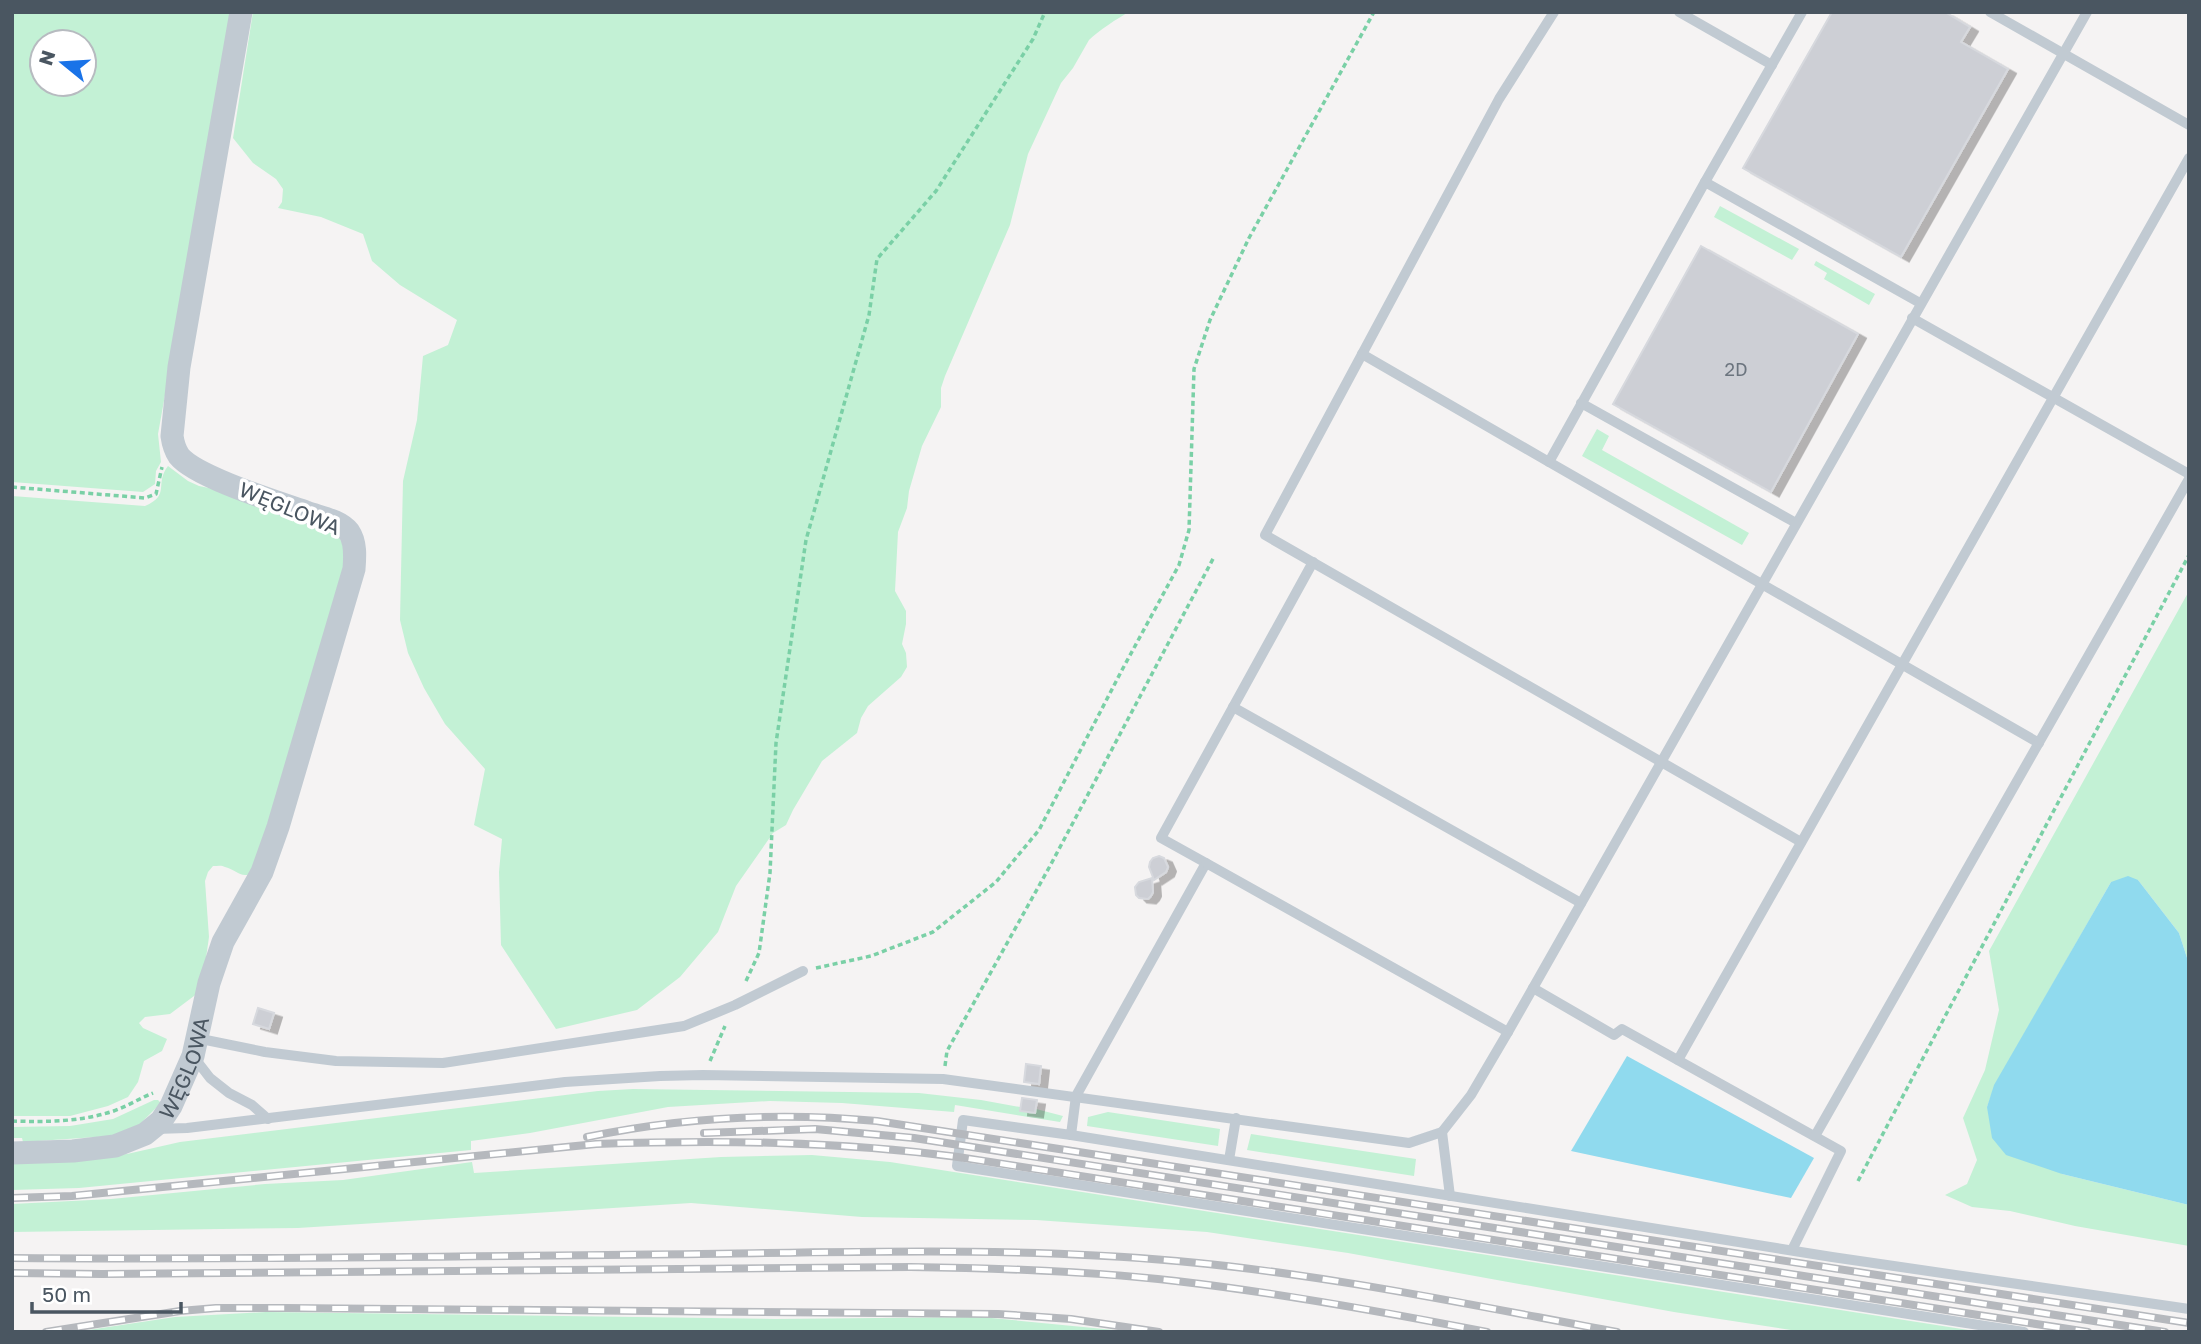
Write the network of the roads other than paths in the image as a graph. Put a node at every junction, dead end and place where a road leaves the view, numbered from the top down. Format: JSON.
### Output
{"nodes":[{"id":1,"x":241,"y":12,"type":"edge"},
{"id":2,"x":1554,"y":12,"type":"edge"},
{"id":3,"x":1679,"y":12,"type":"edge"},
{"id":4,"x":1802,"y":12,"type":"edge"},
{"id":5,"x":1990,"y":12,"type":"edge"},
{"id":6,"x":2088,"y":12,"type":"edge"},
{"id":7,"x":2064,"y":54,"type":"junction"},
{"id":8,"x":1772,"y":65,"type":"junction"},
{"id":9,"x":2189,"y":125,"type":"edge"},
{"id":10,"x":2189,"y":158,"type":"edge"},
{"id":11,"x":1705,"y":182,"type":"junction"},
{"id":12,"x":1920,"y":303,"type":"junction"},
{"id":13,"x":1912,"y":318,"type":"junction"},
{"id":14,"x":1362,"y":354,"type":"junction"},
{"id":15,"x":2052,"y":398,"type":"junction"},
{"id":16,"x":1581,"y":404,"type":"junction"},
{"id":17,"x":1549,"y":461,"type":"junction"},
{"id":18,"x":2189,"y":474,"type":"edge"},
{"id":19,"x":2189,"y":479,"type":"edge"},
{"id":20,"x":1796,"y":523,"type":"junction"},
{"id":21,"x":1313,"y":562,"type":"junction"},
{"id":22,"x":1762,"y":582,"type":"junction"},
{"id":23,"x":1902,"y":664,"type":"junction"},
{"id":24,"x":1233,"y":707,"type":"junction"},
{"id":25,"x":2039,"y":743,"type":"junction"},
{"id":26,"x":1661,"y":762,"type":"junction"},
{"id":27,"x":1801,"y":842,"type":"junction"},
{"id":28,"x":1206,"y":863,"type":"junction"},
{"id":29,"x":1581,"y":903,"type":"junction"},
{"id":30,"x":803,"y":971,"type":"road end"},
{"id":31,"x":1532,"y":988,"type":"junction"},
{"id":32,"x":1508,"y":1032,"type":"junction"},
{"id":33,"x":195,"y":1047,"type":"junction"},
{"id":34,"x":1678,"y":1060,"type":"junction"},
{"id":35,"x":1076,"y":1096,"type":"junction"},
{"id":36,"x":1236,"y":1118,"type":"junction"},
{"id":37,"x":268,"y":1119,"type":"junction"},
{"id":38,"x":153,"y":1129,"type":"junction"},
{"id":39,"x":1442,"y":1132,"type":"junction"},
{"id":40,"x":1071,"y":1135,"type":"junction"},
{"id":41,"x":1815,"y":1136,"type":"junction"},
{"id":42,"x":12,"y":1153,"type":"edge"},
{"id":43,"x":1229,"y":1160,"type":"junction"},
{"id":44,"x":1450,"y":1196,"type":"junction"},
{"id":45,"x":1792,"y":1250,"type":"junction"},
{"id":46,"x":2189,"y":1309,"type":"edge"},
{"id":47,"x":2024,"y":1332,"type":"edge"}],
"edges":[{"from":1,"to":33,"type":"street","name":"WĘGLOWA"},
{"from":2,"to":14,"type":"lane"},
{"from":3,"to":8,"type":"lane"},
{"from":4,"to":8,"type":"lane"},
{"from":5,"to":7,"type":"lane"},
{"from":6,"to":7,"type":"lane"},
{"from":7,"to":9,"type":"lane"},
{"from":7,"to":12,"type":"lane"},
{"from":8,"to":11,"type":"lane"},
{"from":10,"to":15,"type":"lane"},
{"from":11,"to":12,"type":"lane"},
{"from":11,"to":16,"type":"lane"},
{"from":12,"to":13,"type":"lane"},
{"from":13,"to":15,"type":"lane"},
{"from":13,"to":20,"type":"lane"},
{"from":14,"to":17,"type":"lane"},
{"from":14,"to":21,"type":"lane"},
{"from":15,"to":18,"type":"lane"},
{"from":15,"to":23,"type":"lane"},
{"from":16,"to":17,"type":"lane"},
{"from":16,"to":20,"type":"lane"},
{"from":17,"to":22,"type":"lane"},
{"from":19,"to":25,"type":"lane"},
{"from":20,"to":22,"type":"lane"},
{"from":21,"to":24,"type":"lane"},
{"from":21,"to":26,"type":"lane"},
{"from":22,"to":23,"type":"lane"},
{"from":22,"to":26,"type":"lane"},
{"from":23,"to":25,"type":"lane"},
{"from":23,"to":27,"type":"lane"},
{"from":24,"to":28,"type":"lane"},
{"from":24,"to":29,"type":"lane"},
{"from":25,"to":41,"type":"lane"},
{"from":26,"to":27,"type":"lane"},
{"from":26,"to":29,"type":"lane"},
{"from":27,"to":34,"type":"lane"},
{"from":28,"to":32,"type":"lane"},
{"from":28,"to":35,"type":"lane"},
{"from":29,"to":31,"type":"lane"},
{"from":30,"to":33,"type":"lane"},
{"from":31,"to":32,"type":"lane"},
{"from":31,"to":34,"type":"lane"},
{"from":32,"to":39,"type":"lane"},
{"from":33,"to":37,"type":"lane"},
{"from":33,"to":38,"type":"street","name":"WĘGLOWA"},
{"from":34,"to":41,"type":"lane"},
{"from":35,"to":36,"type":"lane"},
{"from":35,"to":37,"type":"lane"},
{"from":35,"to":40,"type":"lane"},
{"from":36,"to":39,"type":"lane"},
{"from":36,"to":43,"type":"lane"},
{"from":37,"to":38,"type":"lane"},
{"from":38,"to":42,"type":"street"},
{"from":39,"to":44,"type":"lane"},
{"from":40,"to":43,"type":"lane"},
{"from":40,"to":47,"type":"lane"},
{"from":41,"to":45,"type":"lane"},
{"from":43,"to":44,"type":"lane"},
{"from":44,"to":45,"type":"lane"},
{"from":45,"to":46,"type":"lane"}]}
